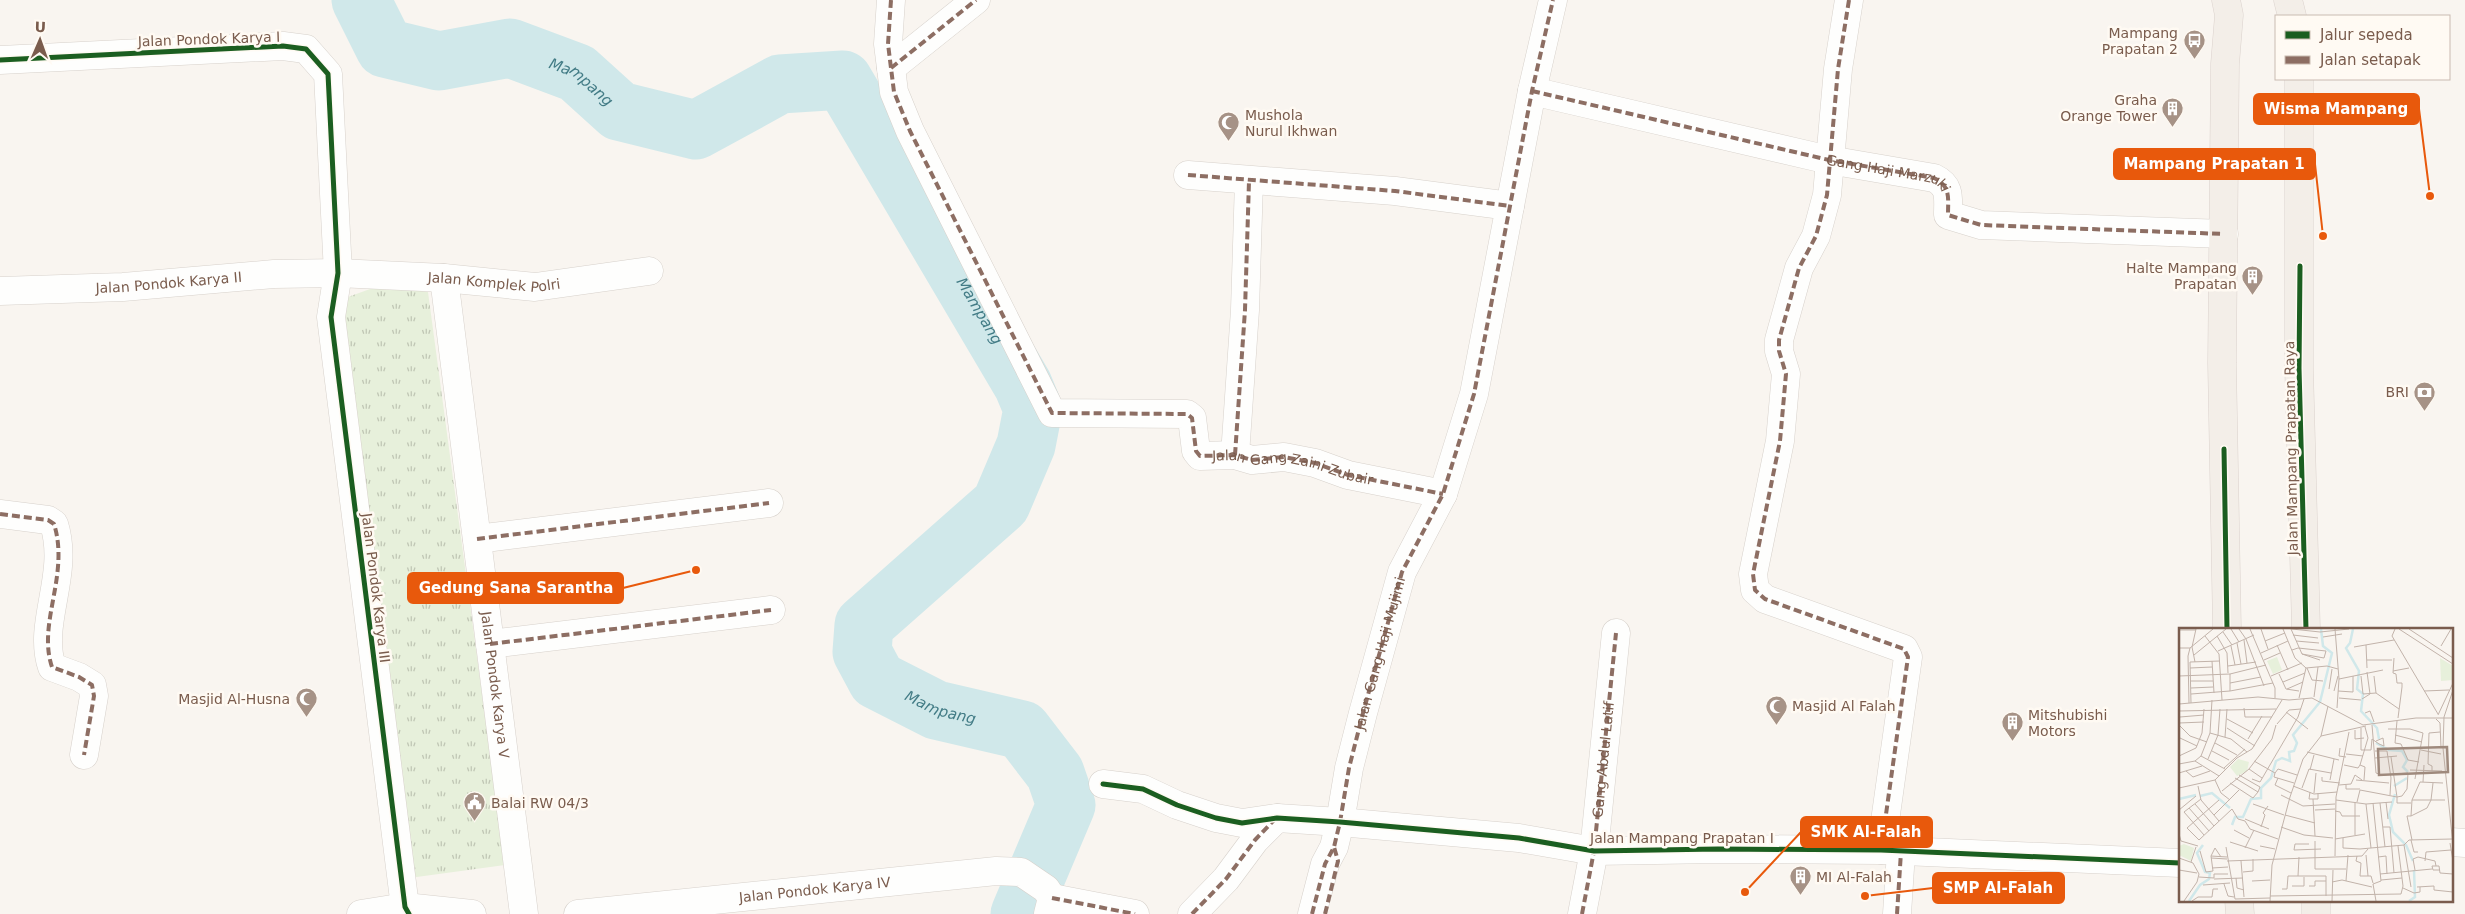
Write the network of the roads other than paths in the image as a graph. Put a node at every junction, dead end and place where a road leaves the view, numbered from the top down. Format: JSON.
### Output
{"nodes":[{"id":1,"x":891,"y":0,"type":"edge"},
{"id":2,"x":976,"y":0,"type":"edge"},
{"id":3,"x":1553,"y":0,"type":"edge"},
{"id":4,"x":1849,"y":0,"type":"edge"},
{"id":5,"x":2288,"y":0,"type":"edge"},
{"id":6,"x":2310,"y":0,"type":"edge"},
{"id":7,"x":2229,"y":5,"type":"edge"},
{"id":8,"x":2292,"y":15,"type":"edge"},
{"id":9,"x":2306,"y":15,"type":"edge"},
{"id":10,"x":889,"y":56,"type":"junction"},
{"id":11,"x":0,"y":60,"type":"edge"},
{"id":12,"x":2299,"y":80,"type":"edge"},
{"id":13,"x":1532,"y":90,"type":"junction"},
{"id":14,"x":1829,"y":160,"type":"junction"},
{"id":15,"x":1188,"y":175,"type":"dead end"},
{"id":16,"x":1249,"y":181,"type":"junction"},
{"id":17,"x":1510,"y":206,"type":"junction"},
{"id":18,"x":2224,"y":234,"type":"junction"},
{"id":19,"x":649,"y":271,"type":"dead end"},
{"id":20,"x":338,"y":273,"type":"junction"},
{"id":21,"x":444,"y":278,"type":"junction"},
{"id":22,"x":0,"y":291,"type":"edge"},
{"id":23,"x":1235,"y":455,"type":"junction"},
{"id":24,"x":1443,"y":494,"type":"junction"},
{"id":25,"x":769,"y":504,"type":"dead end"},
{"id":26,"x":0,"y":514,"type":"edge"},
{"id":27,"x":477,"y":539,"type":"junction"},
{"id":28,"x":771,"y":610,"type":"dead end"},
{"id":29,"x":2227,"y":628,"type":"edge"},
{"id":30,"x":2306,"y":628,"type":"edge"},
{"id":31,"x":1616,"y":633,"type":"dead end"},
{"id":32,"x":490,"y":644,"type":"junction"},
{"id":33,"x":84,"y":755,"type":"dead end"},
{"id":34,"x":1103,"y":784,"type":"dead end"},
{"id":35,"x":1277,"y":818,"type":"junction"},
{"id":36,"x":1337,"y":834,"type":"junction"},
{"id":37,"x":2452,"y":842,"type":"edge"},
{"id":38,"x":2465,"y":843,"type":"edge"},
{"id":39,"x":1594,"y":851,"type":"junction"},
{"id":40,"x":1891,"y":851,"type":"junction"},
{"id":41,"x":2179,"y":863,"type":"edge"},
{"id":42,"x":1049,"y":901,"type":"edge"},
{"id":43,"x":407,"y":911,"type":"edge"},
{"id":44,"x":360,"y":914,"type":"edge"},
{"id":45,"x":472,"y":914,"type":"edge"},
{"id":46,"x":524,"y":914,"type":"edge"},
{"id":47,"x":578,"y":914,"type":"edge"},
{"id":48,"x":1135,"y":914,"type":"edge"},
{"id":49,"x":1192,"y":914,"type":"edge"},
{"id":50,"x":1312,"y":914,"type":"edge"},
{"id":51,"x":1325,"y":914,"type":"edge"},
{"id":52,"x":1582,"y":914,"type":"edge"},
{"id":53,"x":1897,"y":914,"type":"edge"}],
"edges":[{"from":1,"to":10,"type":"street"},
{"from":2,"to":10,"type":"street"},
{"from":3,"to":13,"type":"street","name":"Jalan Gang Haji Mujimi"},
{"from":4,"to":14,"type":"street"},
{"from":5,"to":8,"type":"main road"},
{"from":6,"to":9,"type":"main road"},
{"from":7,"to":18,"type":"main road"},
{"from":10,"to":23,"type":"street","name":"Jalan Gang Zaini Zubair"},
{"from":11,"to":20,"type":"street","name":"Jalan Pondok Karya I"},
{"from":12,"to":30,"type":"main road","name":"Jalan Mampang Prapatan Raya"},
{"from":13,"to":14,"type":"street","name":"Gang Haji Marzuki"},
{"from":13,"to":17,"type":"street","name":"Jalan Gang Haji Mujimi"},
{"from":14,"to":18,"type":"street","name":"Gang Haji Marzuki"},
{"from":14,"to":40,"type":"street"},
{"from":15,"to":16,"type":"street"},
{"from":16,"to":17,"type":"street"},
{"from":16,"to":23,"type":"street"},
{"from":17,"to":24,"type":"street","name":"Jalan Gang Haji Mujimi"},
{"from":18,"to":29,"type":"main road"},
{"from":19,"to":21,"type":"street","name":"Jalan Komplek Polri"},
{"from":20,"to":21,"type":"street","name":"Jalan Komplek Polri"},
{"from":20,"to":22,"type":"street","name":"Jalan Pondok Karya II"},
{"from":20,"to":43,"type":"street","name":"Jalan Pondok Karya III"},
{"from":21,"to":27,"type":"street","name":"Jalan Pondok Karya V"},
{"from":23,"to":24,"type":"street","name":"Jalan Gang Zaini Zubair"},
{"from":24,"to":36,"type":"street","name":"Jalan Gang Haji Mujimi"},
{"from":25,"to":27,"type":"street"},
{"from":26,"to":33,"type":"street"},
{"from":27,"to":32,"type":"street","name":"Jalan Pondok Karya V"},
{"from":28,"to":32,"type":"street"},
{"from":31,"to":39,"type":"street","name":"Gang Abdul Latif"},
{"from":32,"to":46,"type":"street","name":"Jalan Pondok Karya V"},
{"from":34,"to":35,"type":"street","name":"Jalan Mampang Prapatan I"},
{"from":35,"to":36,"type":"street","name":"Jalan Mampang Prapatan I"},
{"from":35,"to":49,"type":"street"},
{"from":36,"to":39,"type":"street","name":"Jalan Mampang Prapatan I"},
{"from":36,"to":50,"type":"street"},
{"from":36,"to":51,"type":"street"},
{"from":37,"to":38,"type":"street"},
{"from":39,"to":40,"type":"street","name":"Jalan Mampang Prapatan I"},
{"from":39,"to":52,"type":"street","name":"Gang Abdul Latif"},
{"from":40,"to":41,"type":"street","name":"Jalan Mampang Prapatan I"},
{"from":40,"to":53,"type":"street"},
{"from":42,"to":47,"type":"street","name":"Jalan Pondok Karya IV"},
{"from":42,"to":48,"type":"street"},
{"from":43,"to":44,"type":"street"},
{"from":43,"to":45,"type":"street"}]}
